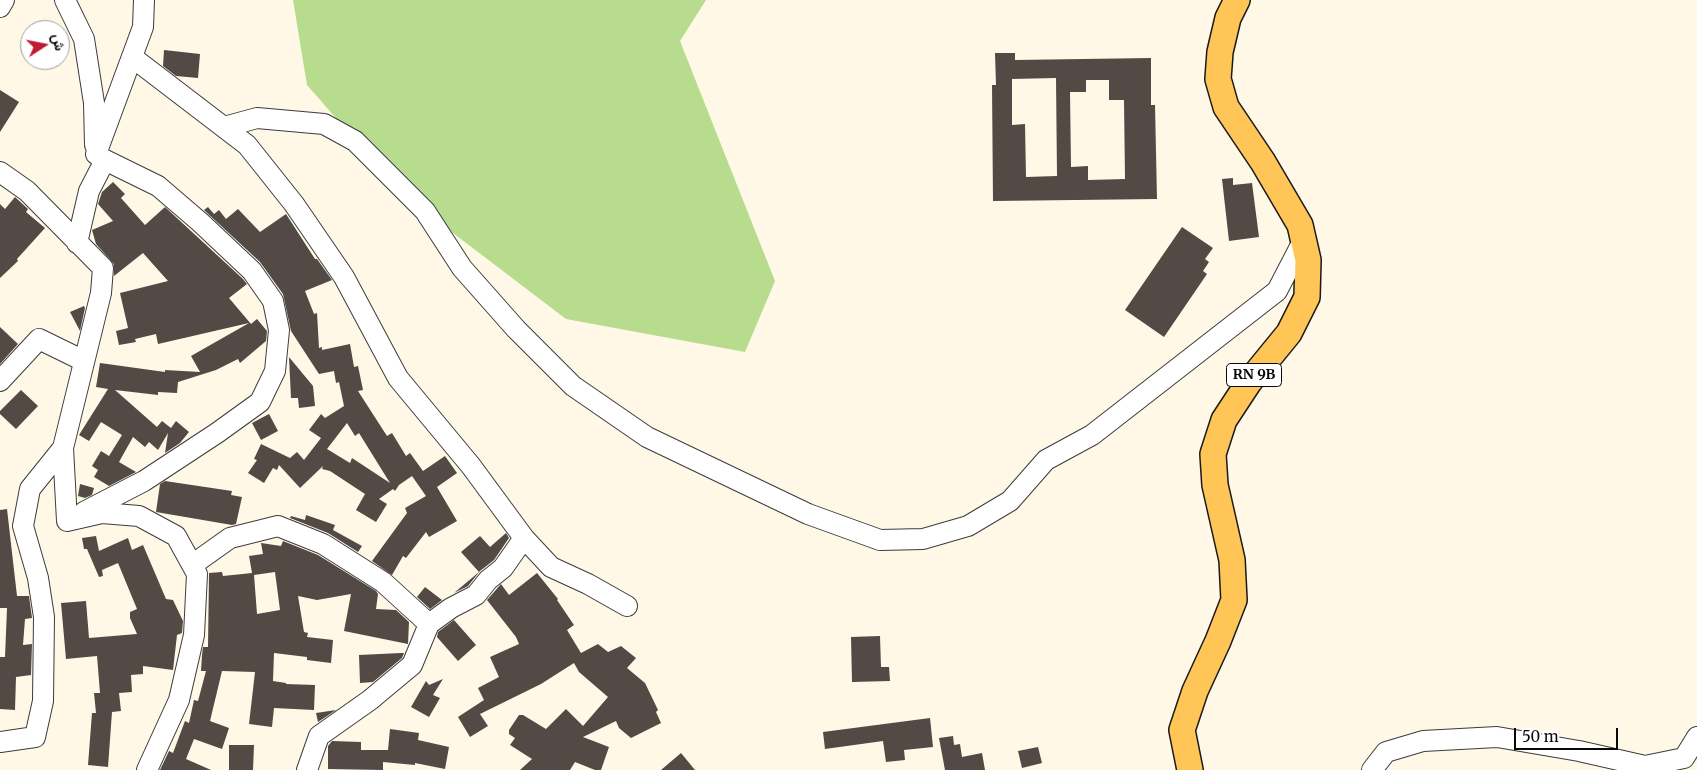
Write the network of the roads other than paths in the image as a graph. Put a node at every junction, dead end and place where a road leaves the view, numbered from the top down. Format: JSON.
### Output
{"nodes":[{"id":1,"x":4,"y":0,"type":"edge"},
{"id":2,"x":65,"y":0,"type":"edge"},
{"id":3,"x":144,"y":0,"type":"edge"},
{"id":4,"x":1236,"y":0,"type":"edge"},
{"id":5,"x":0,"y":7,"type":"edge"},
{"id":6,"x":132,"y":57,"type":"junction"},
{"id":7,"x":224,"y":127,"type":"junction"},
{"id":8,"x":100,"y":157,"type":"junction"},
{"id":9,"x":0,"y":172,"type":"edge"},
{"id":10,"x":1303,"y":241,"type":"junction"},
{"id":11,"x":77,"y":242,"type":"junction"},
{"id":12,"x":84,"y":361,"type":"junction"},
{"id":13,"x":0,"y":381,"type":"edge"},
{"id":14,"x":63,"y":448,"type":"junction"},
{"id":15,"x":67,"y":521,"type":"junction"},
{"id":16,"x":524,"y":538,"type":"junction"},
{"id":17,"x":192,"y":565,"type":"junction"},
{"id":18,"x":627,"y":606,"type":"dead end"},
{"id":19,"x":429,"y":624,"type":"junction"},
{"id":20,"x":1697,"y":737,"type":"edge"},
{"id":21,"x":0,"y":742,"type":"edge"},
{"id":22,"x":147,"y":770,"type":"edge"},
{"id":23,"x":308,"y":770,"type":"edge"},
{"id":24,"x":1190,"y":770,"type":"edge"},
{"id":25,"x":1372,"y":770,"type":"edge"}],
"edges":[{"from":1,"to":5,"type":"street"},
{"from":2,"to":8,"type":"street"},
{"from":3,"to":6,"type":"street"},
{"from":4,"to":10,"type":"main road","number":"RN 9B"},
{"from":6,"to":7,"type":"street"},
{"from":6,"to":8,"type":"street"},
{"from":7,"to":10,"type":"street"},
{"from":7,"to":16,"type":"street"},
{"from":8,"to":11,"type":"street"},
{"from":8,"to":15,"type":"street"},
{"from":9,"to":11,"type":"street"},
{"from":10,"to":24,"type":"main road","number":"RN 9B"},
{"from":11,"to":12,"type":"street"},
{"from":12,"to":13,"type":"street"},
{"from":12,"to":14,"type":"street"},
{"from":14,"to":15,"type":"street"},
{"from":14,"to":21,"type":"street"},
{"from":15,"to":17,"type":"street"},
{"from":16,"to":18,"type":"street"},
{"from":16,"to":19,"type":"street"},
{"from":17,"to":19,"type":"street"},
{"from":17,"to":22,"type":"street"},
{"from":19,"to":23,"type":"street"},
{"from":20,"to":25,"type":"street"}]}
